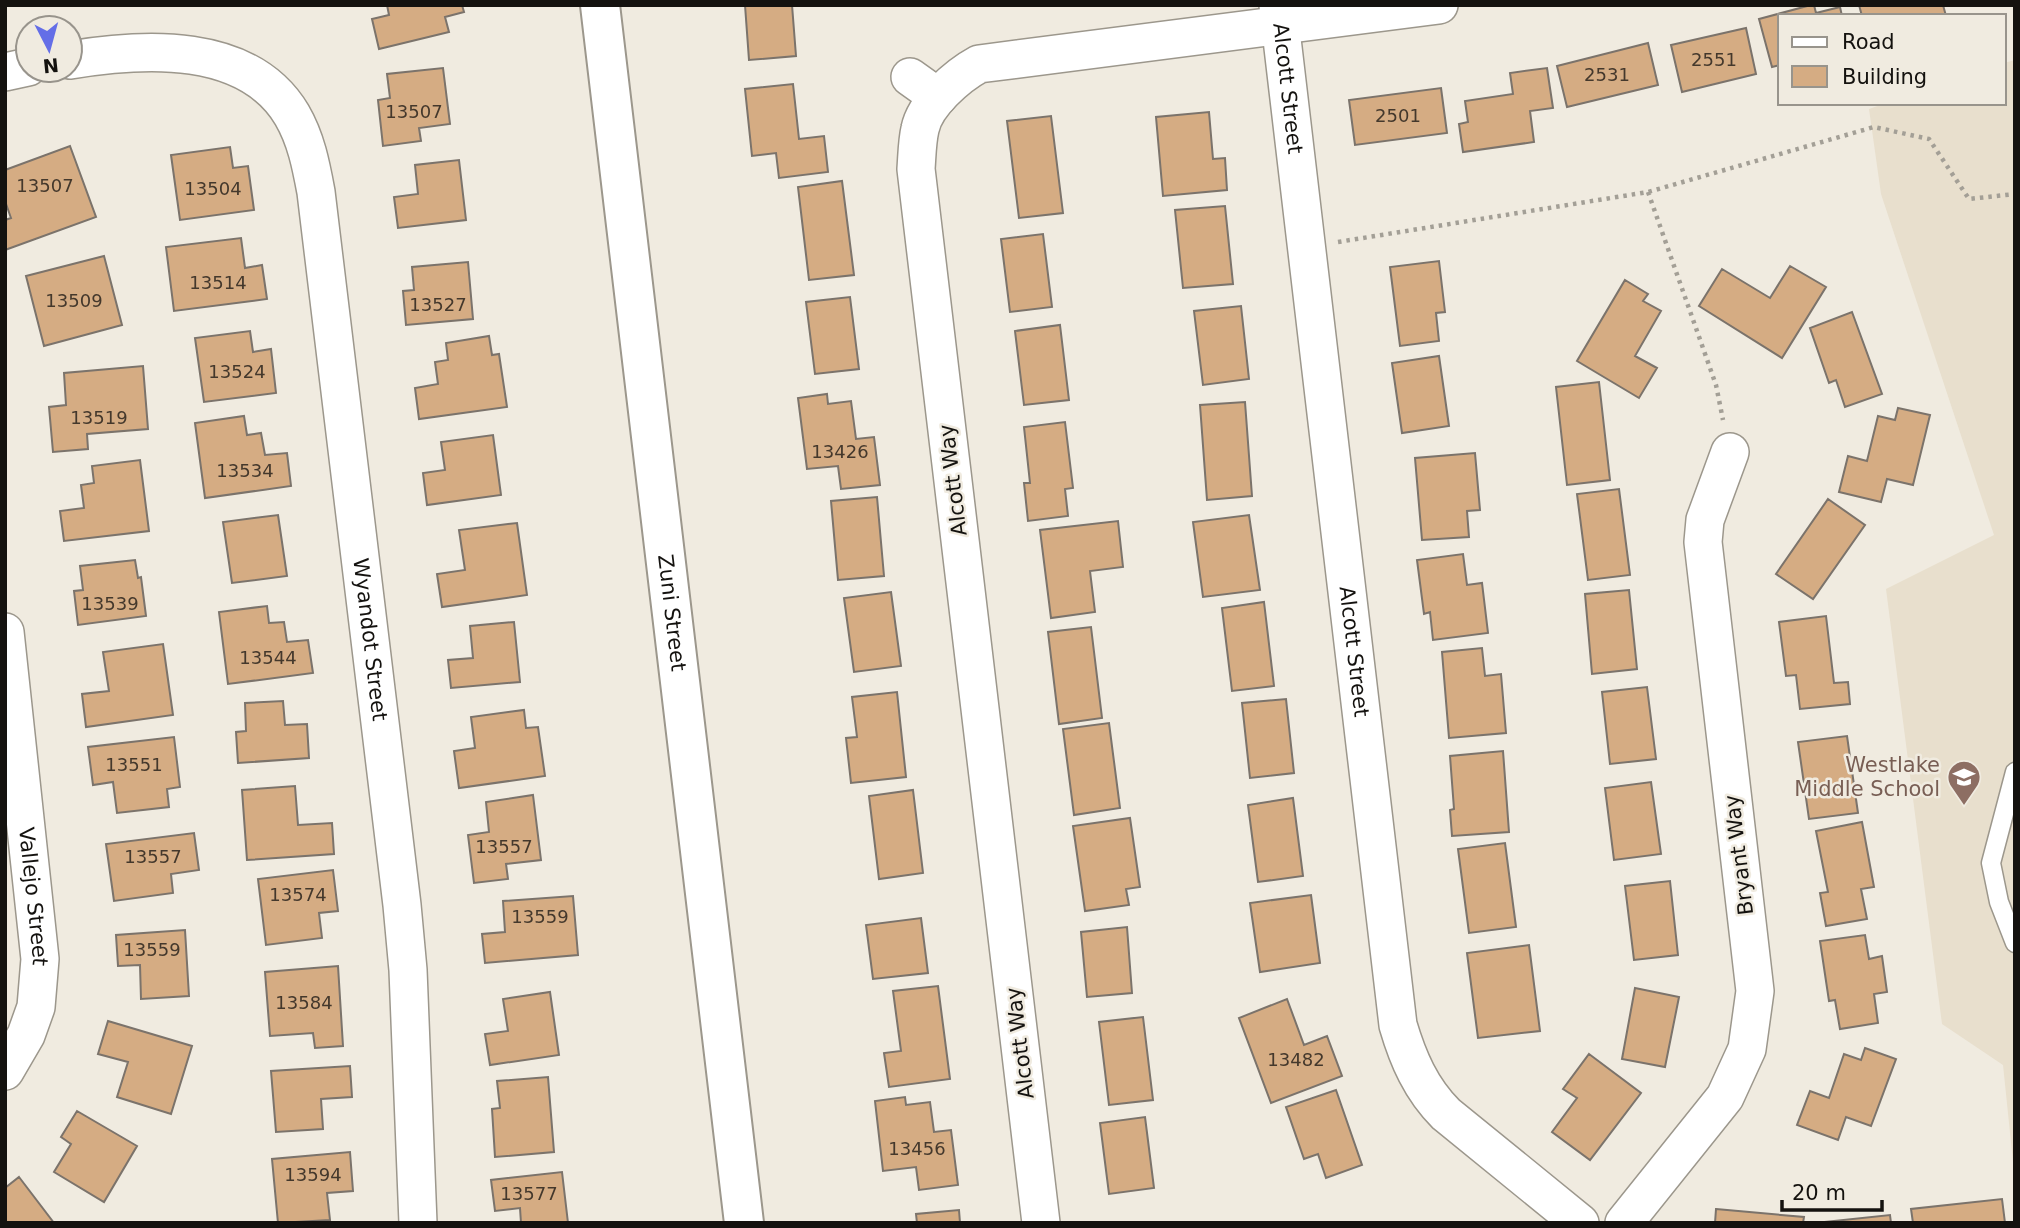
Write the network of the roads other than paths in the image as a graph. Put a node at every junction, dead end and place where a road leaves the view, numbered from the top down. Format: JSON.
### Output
{"nodes":[{"id":1,"x":600,"y":5,"type":"edge"},
{"id":2,"x":1439,"y":5,"type":"edge"},
{"id":3,"x":1279,"y":16,"type":"edge"},
{"id":4,"x":84,"y":59,"type":"edge"},
{"id":5,"x":1730,"y":452,"type":"road end"},
{"id":6,"x":5,"y":632,"type":"edge"},
{"id":7,"x":2015,"y":772,"type":"edge"},
{"id":8,"x":2015,"y":943,"type":"edge"},
{"id":9,"x":5,"y":1071,"type":"edge"},
{"id":10,"x":418,"y":1223,"type":"edge"},
{"id":11,"x":744,"y":1223,"type":"edge"},
{"id":12,"x":1041,"y":1223,"type":"edge"},
{"id":13,"x":1580,"y":1223,"type":"edge"},
{"id":14,"x":1624,"y":1223,"type":"edge"}],
"edges":[{"from":1,"to":11,"type":"main road","name":"Zuni Street"},
{"from":2,"to":3,"type":"street","name":"Alcott Way"},
{"from":3,"to":12,"type":"street","name":"Alcott Way"},
{"from":3,"to":13,"type":"street","name":"Alcott Street"},
{"from":4,"to":10,"type":"street","name":"Wyandot Street"},
{"from":5,"to":14,"type":"street","name":"Bryant Way"},
{"from":6,"to":9,"type":"street","name":"Vallejo Street"},
{"from":7,"to":8,"type":"lane"}]}
